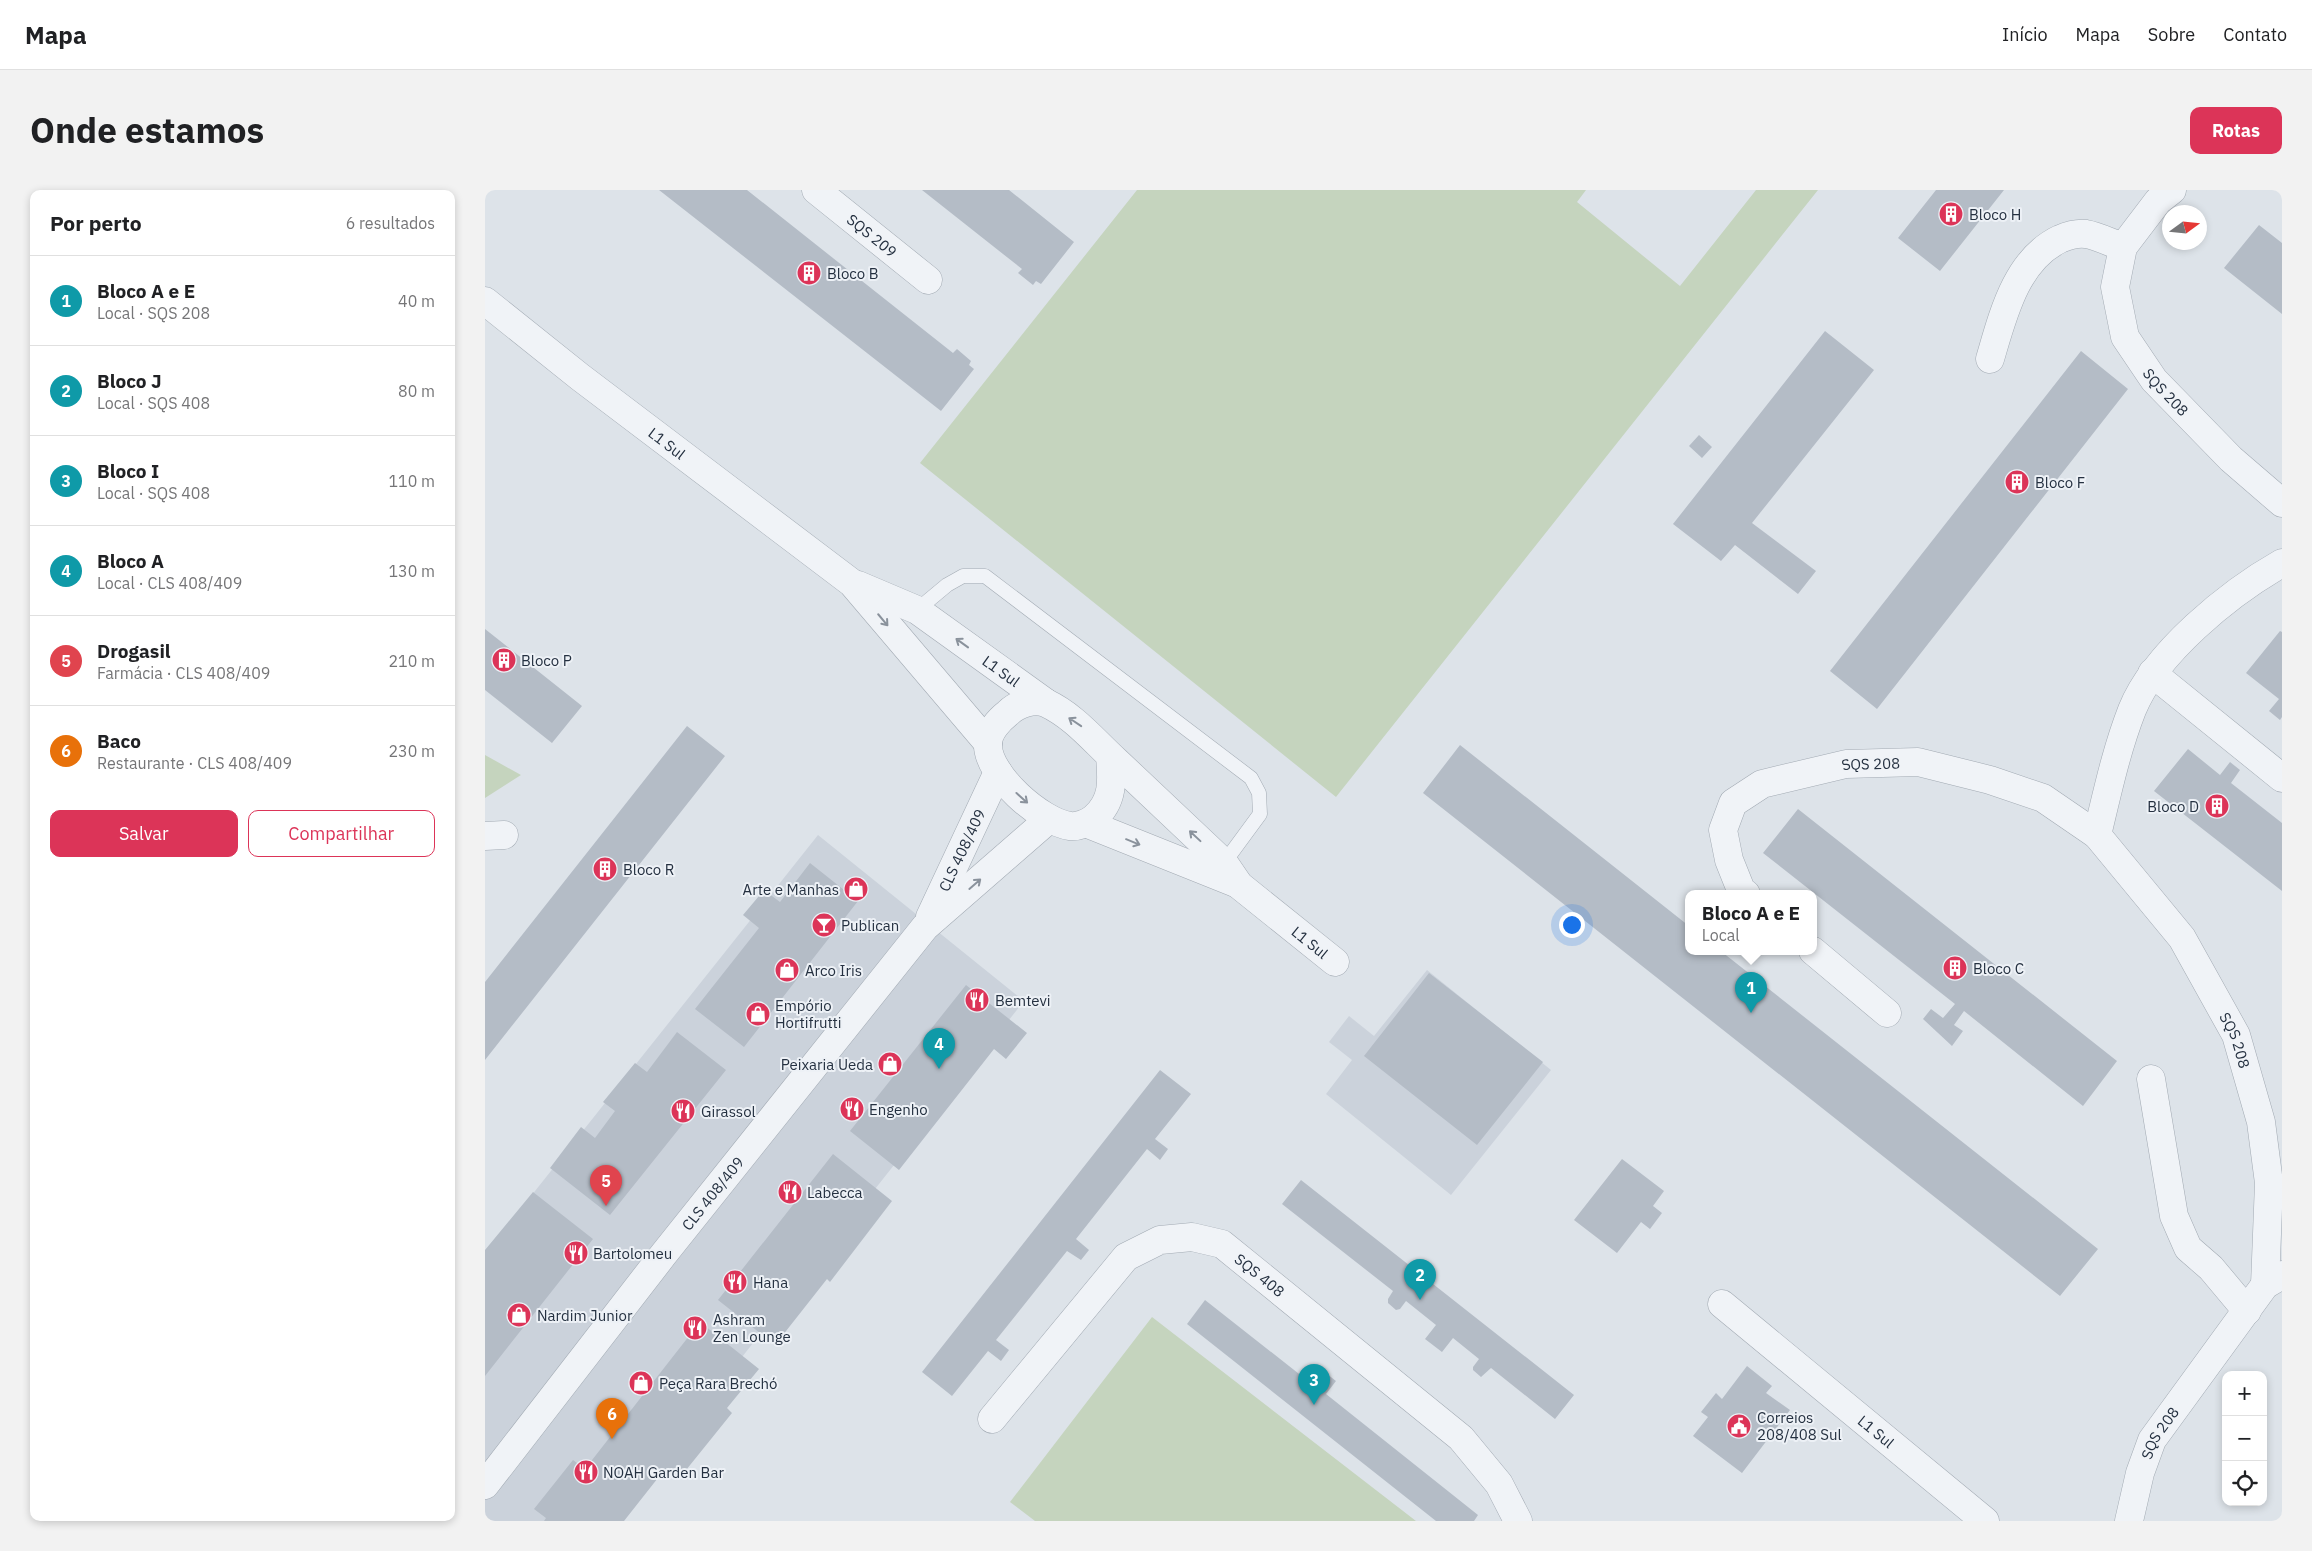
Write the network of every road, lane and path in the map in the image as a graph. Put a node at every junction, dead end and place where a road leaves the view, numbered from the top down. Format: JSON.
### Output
{"nodes":[{"id":1,"x":816,"y":190,"type":"edge"},
{"id":2,"x":2172,"y":190,"type":"edge"},
{"id":3,"x":2123,"y":247,"type":"junction"},
{"id":4,"x":928,"y":280,"type":"dead end"},
{"id":5,"x":485,"y":301,"type":"edge"},
{"id":6,"x":1990,"y":359,"type":"dead end"},
{"id":7,"x":2282,"y":504,"type":"edge"},
{"id":8,"x":2282,"y":563,"type":"edge"},
{"id":9,"x":852,"y":582,"type":"junction"},
{"id":10,"x":917,"y":610,"type":"junction"},
{"id":11,"x":2152,"y":673,"type":"junction"},
{"id":12,"x":1045,"y":702,"type":"junction"},
{"id":13,"x":988,"y":742,"type":"junction"},
{"id":14,"x":1110,"y":756,"type":"junction"},
{"id":15,"x":998,"y":772,"type":"junction"},
{"id":16,"x":2282,"y":778,"type":"edge"},
{"id":17,"x":1049,"y":819,"type":"junction"},
{"id":18,"x":1088,"y":824,"type":"junction"},
{"id":19,"x":2097,"y":835,"type":"junction"},
{"id":20,"x":1224,"y":863,"type":"junction"},
{"id":21,"x":1239,"y":885,"type":"junction"},
{"id":22,"x":1741,"y":890,"type":"edge"},
{"id":23,"x":925,"y":928,"type":"junction"},
{"id":24,"x":1817,"y":954,"type":"edge"},
{"id":25,"x":1335,"y":962,"type":"dead end"},
{"id":26,"x":1887,"y":1014,"type":"dead end"},
{"id":27,"x":2151,"y":1079,"type":"dead end"},
{"id":28,"x":2274,"y":1280,"type":"edge"},
{"id":29,"x":1722,"y":1304,"type":"dead end"},
{"id":30,"x":2247,"y":1311,"type":"junction"},
{"id":31,"x":991,"y":1419,"type":"dead end"},
{"id":32,"x":485,"y":1485,"type":"edge"},
{"id":33,"x":1518,"y":1521,"type":"edge"},
{"id":34,"x":1985,"y":1521,"type":"edge"},
{"id":35,"x":2129,"y":1521,"type":"edge"}],
"edges":[{"from":1,"to":4,"type":"street","name":"SQS 209"},
{"from":2,"to":3,"type":"street","name":"SQS 208"},
{"from":3,"to":6,"type":"street"},
{"from":3,"to":7,"type":"street","name":"SQS 208"},
{"from":5,"to":9,"type":"street","name":"L1 Sul"},
{"from":8,"to":11,"type":"street"},
{"from":9,"to":10,"type":"street","name":"L1 Sul"},
{"from":9,"to":13,"type":"street","name":"L1 Sul","one_way":true},
{"from":12,"to":10,"type":"street","name":"L1 Sul","one_way":true},
{"from":10,"to":20,"type":"lane"},
{"from":11,"to":16,"type":"street"},
{"from":11,"to":19,"type":"street"},
{"from":12,"to":13,"type":"street"},
{"from":14,"to":12,"type":"street","one_way":true},
{"from":13,"to":15,"type":"street"},
{"from":14,"to":18,"type":"street"},
{"from":20,"to":14,"type":"street","name":"L1 Sul","one_way":true},
{"from":15,"to":17,"type":"street","one_way":true},
{"from":15,"to":23,"type":"street","name":"CLS 408/409"},
{"from":17,"to":18,"type":"street"},
{"from":23,"to":17,"type":"street","name":"CLS 408/409","one_way":true},
{"from":18,"to":21,"type":"street","name":"L1 Sul","one_way":true},
{"from":19,"to":22,"type":"street","name":"SQS 208"},
{"from":19,"to":28,"type":"street","name":"SQS 208"},
{"from":20,"to":21,"type":"street","name":"L1 Sul"},
{"from":21,"to":25,"type":"street","name":"L1 Sul"},
{"from":23,"to":32,"type":"street","name":"CLS 408/409"},
{"from":24,"to":26,"type":"street"},
{"from":27,"to":30,"type":"street"},
{"from":28,"to":30,"type":"street","name":"SQS 208"},
{"from":29,"to":34,"type":"street","name":"L1 Sul"},
{"from":30,"to":35,"type":"street","name":"SQS 208"},
{"from":31,"to":33,"type":"street","name":"SQS 408"}]}
